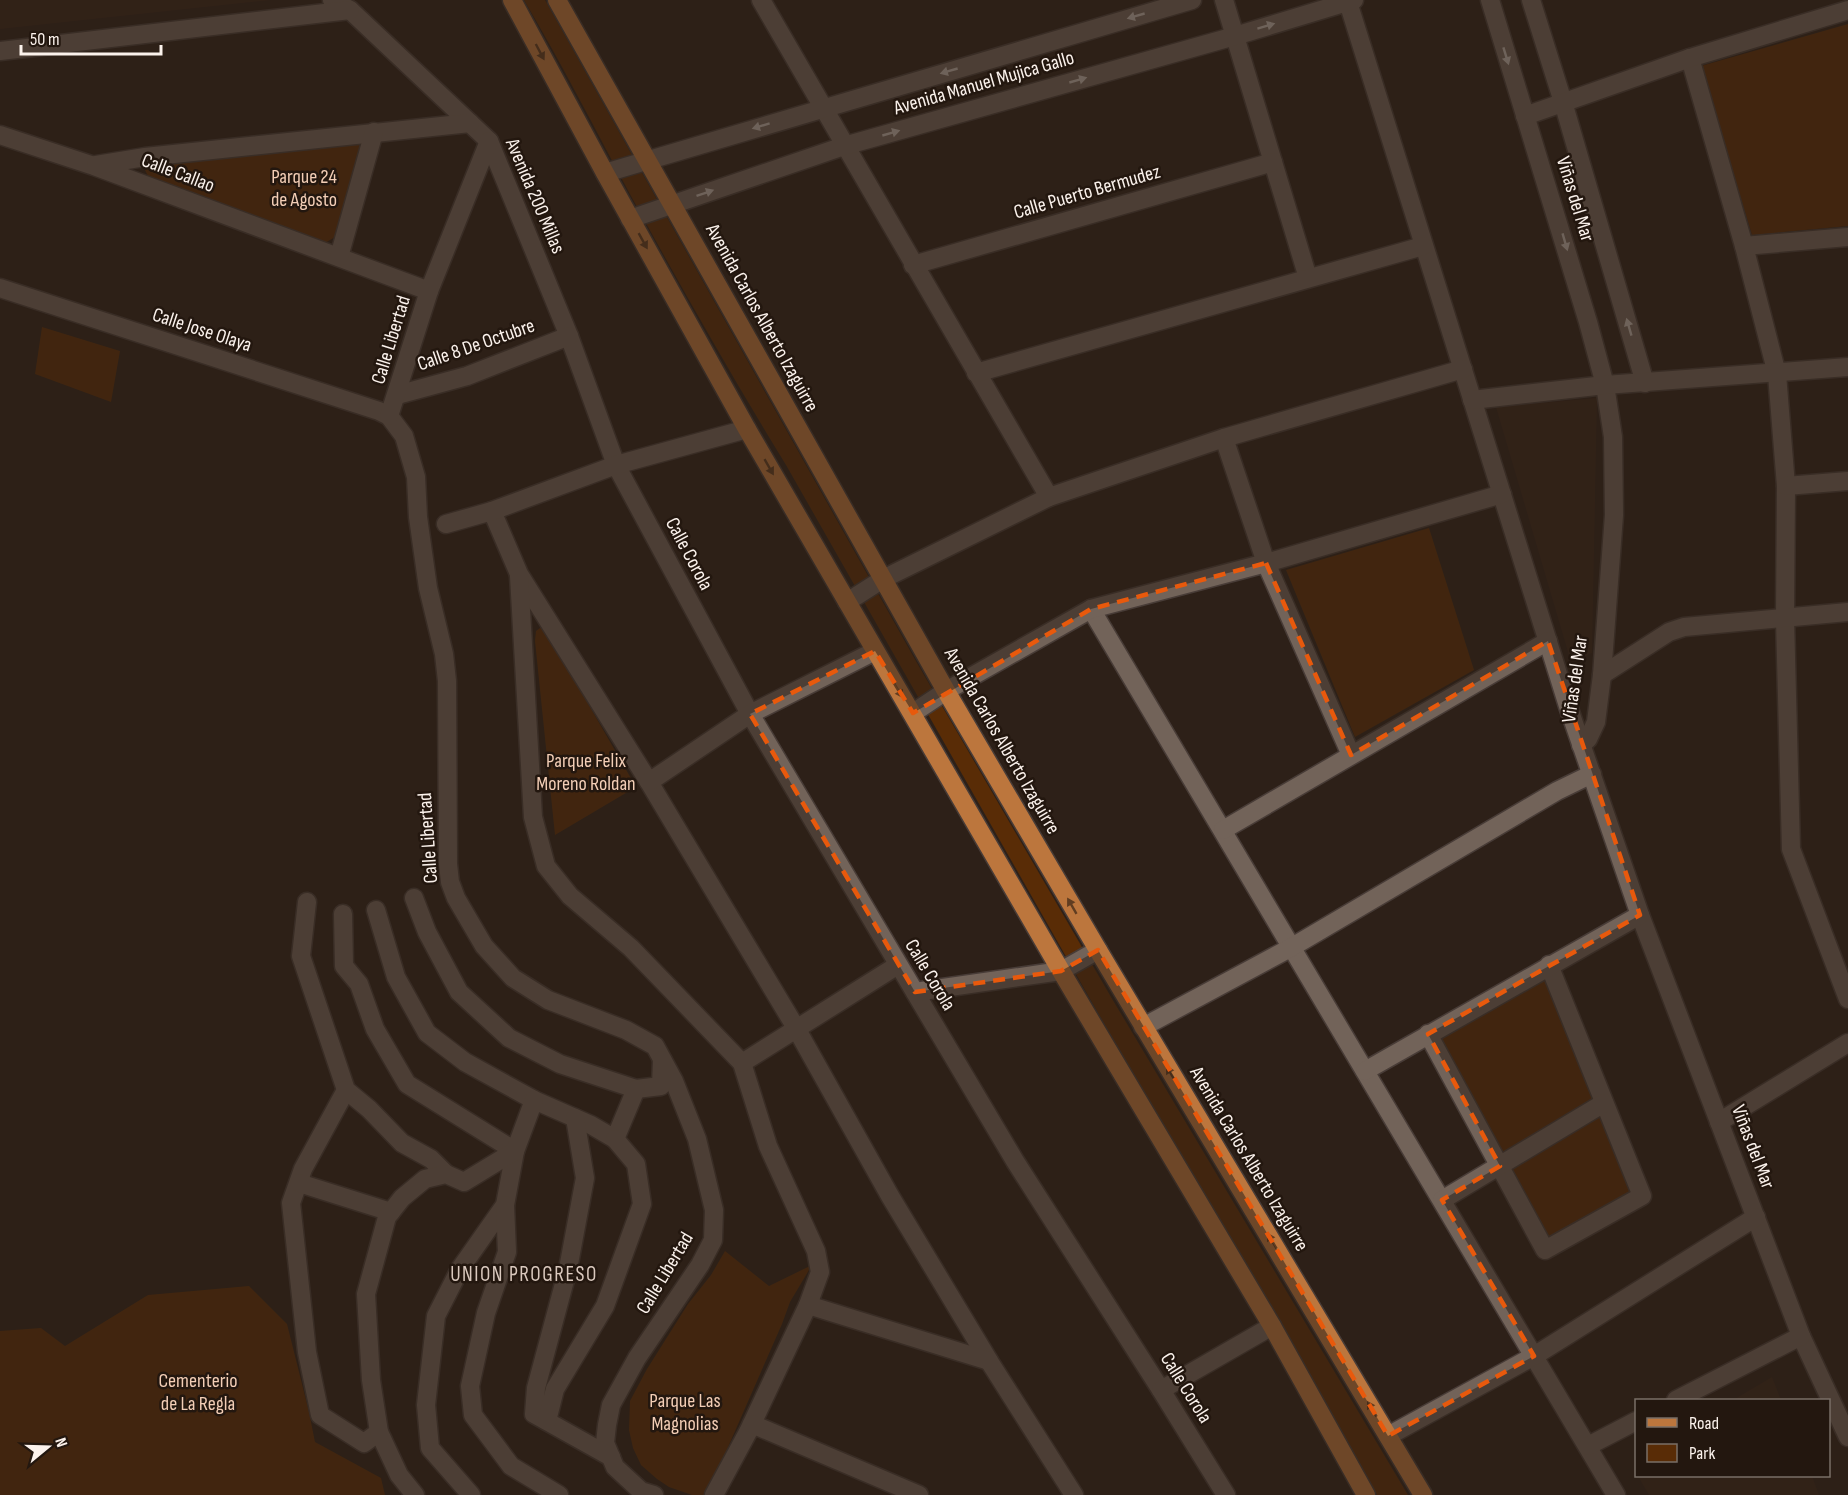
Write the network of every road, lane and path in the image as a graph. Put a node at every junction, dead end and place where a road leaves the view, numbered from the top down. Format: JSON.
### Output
{"nodes":[{"id":1,"x":332,"y":0,"type":"edge"},
{"id":2,"x":512,"y":0,"type":"edge"},
{"id":3,"x":557,"y":0,"type":"edge"},
{"id":4,"x":761,"y":0,"type":"edge"},
{"id":5,"x":1192,"y":0,"type":"edge"},
{"id":6,"x":1224,"y":0,"type":"edge"},
{"id":7,"x":1490,"y":0,"type":"edge"},
{"id":8,"x":1531,"y":0,"type":"edge"},
{"id":9,"x":1351,"y":1,"type":"edge"},
{"id":10,"x":350,"y":10,"type":"junction"},
{"id":11,"x":1848,"y":10,"type":"edge"},
{"id":12,"x":1235,"y":36,"type":"junction"},
{"id":13,"x":0,"y":51,"type":"edge"},
{"id":14,"x":1690,"y":58,"type":"junction"},
{"id":15,"x":1563,"y":102,"type":"junction"},
{"id":16,"x":822,"y":108,"type":"junction"},
{"id":17,"x":1525,"y":116,"type":"junction"},
{"id":18,"x":470,"y":123,"type":"junction"},
{"id":19,"x":374,"y":132,"type":"junction"},
{"id":20,"x":0,"y":135,"type":"edge"},
{"id":21,"x":489,"y":141,"type":"junction"},
{"id":22,"x":844,"y":146,"type":"junction"},
{"id":23,"x":647,"y":161,"type":"junction"},
{"id":24,"x":1273,"y":162,"type":"junction"},
{"id":25,"x":94,"y":166,"type":"junction"},
{"id":26,"x":605,"y":173,"type":"junction"},
{"id":27,"x":672,"y":204,"type":"junction"},
{"id":28,"x":630,"y":219,"type":"junction"},
{"id":29,"x":1848,"y":237,"type":"edge"},
{"id":30,"x":1423,"y":246,"type":"junction"},
{"id":31,"x":1744,"y":246,"type":"junction"},
{"id":32,"x":339,"y":257,"type":"junction"},
{"id":33,"x":913,"y":265,"type":"junction"},
{"id":34,"x":1308,"y":278,"type":"junction"},
{"id":35,"x":0,"y":288,"type":"edge"},
{"id":36,"x":429,"y":291,"type":"junction"},
{"id":37,"x":569,"y":336,"type":"junction"},
{"id":38,"x":1848,"y":367,"type":"edge"},
{"id":39,"x":1463,"y":369,"type":"junction"},
{"id":40,"x":976,"y":373,"type":"junction"},
{"id":41,"x":1777,"y":374,"type":"junction"},
{"id":42,"x":1645,"y":383,"type":"junction"},
{"id":43,"x":1605,"y":386,"type":"junction"},
{"id":44,"x":397,"y":395,"type":"junction"},
{"id":45,"x":1472,"y":400,"type":"junction"},
{"id":46,"x":389,"y":416,"type":"junction"},
{"id":47,"x":747,"y":429,"type":"junction"},
{"id":48,"x":1224,"y":438,"type":"junction"},
{"id":49,"x":616,"y":465,"type":"junction"},
{"id":50,"x":1848,"y":481,"type":"edge"},
{"id":51,"x":1786,"y":486,"type":"junction"},
{"id":52,"x":1502,"y":494,"type":"junction"},
{"id":53,"x":1048,"y":497,"type":"junction"},
{"id":54,"x":492,"y":511,"type":"junction"},
{"id":55,"x":446,"y":524,"type":"dead end"},
{"id":56,"x":1266,"y":563,"type":"junction"},
{"id":57,"x":519,"y":574,"type":"junction"},
{"id":58,"x":883,"y":579,"type":"junction"},
{"id":59,"x":847,"y":602,"type":"junction"},
{"id":60,"x":1091,"y":609,"type":"junction"},
{"id":61,"x":1848,"y":612,"type":"edge"},
{"id":62,"x":1785,"y":619,"type":"junction"},
{"id":63,"x":1548,"y":641,"type":"junction"},
{"id":64,"x":875,"y":651,"type":"junction"},
{"id":65,"x":1602,"y":675,"type":"junction"},
{"id":66,"x":946,"y":691,"type":"junction"},
{"id":67,"x":913,"y":713,"type":"junction"},
{"id":68,"x":750,"y":714,"type":"junction"},
{"id":69,"x":1581,"y":745,"type":"junction"},
{"id":70,"x":1351,"y":755,"type":"junction"},
{"id":71,"x":1592,"y":774,"type":"junction"},
{"id":72,"x":649,"y":782,"type":"junction"},
{"id":73,"x":1222,"y":830,"type":"junction"},
{"id":74,"x":414,"y":898,"type":"dead end"},
{"id":75,"x":307,"y":902,"type":"dead end"},
{"id":76,"x":376,"y":910,"type":"dead end"},
{"id":77,"x":343,"y":914,"type":"dead end"},
{"id":78,"x":1640,"y":915,"type":"junction"},
{"id":79,"x":1292,"y":947,"type":"junction"},
{"id":80,"x":1098,"y":950,"type":"junction"},
{"id":81,"x":898,"y":965,"type":"junction"},
{"id":82,"x":1549,"y":965,"type":"junction"},
{"id":83,"x":1061,"y":971,"type":"junction"},
{"id":84,"x":915,"y":992,"type":"junction"},
{"id":85,"x":1848,"y":999,"type":"edge"},
{"id":86,"x":1143,"y":1027,"type":"junction"},
{"id":87,"x":796,"y":1028,"type":"junction"},
{"id":88,"x":1428,"y":1034,"type":"junction"},
{"id":89,"x":1848,"y":1043,"type":"edge"},
{"id":90,"x":662,"y":1060,"type":"junction"},
{"id":91,"x":742,"y":1063,"type":"junction"},
{"id":92,"x":1365,"y":1071,"type":"junction"},
{"id":93,"x":636,"y":1089,"type":"junction"},
{"id":94,"x":346,"y":1090,"type":"junction"},
{"id":95,"x":534,"y":1100,"type":"junction"},
{"id":96,"x":1604,"y":1103,"type":"junction"},
{"id":97,"x":575,"y":1118,"type":"junction"},
{"id":98,"x":1719,"y":1122,"type":"junction"},
{"id":99,"x":615,"y":1139,"type":"junction"},
{"id":100,"x":515,"y":1151,"type":"junction"},
{"id":101,"x":1500,"y":1166,"type":"junction"},
{"id":102,"x":446,"y":1174,"type":"junction"},
{"id":103,"x":299,"y":1183,"type":"junction"},
{"id":104,"x":1442,"y":1200,"type":"junction"},
{"id":105,"x":505,"y":1205,"type":"junction"},
{"id":106,"x":392,"y":1212,"type":"junction"},
{"id":107,"x":1756,"y":1217,"type":"junction"},
{"id":108,"x":808,"y":1305,"type":"junction"},
{"id":109,"x":1272,"y":1326,"type":"junction"},
{"id":110,"x":1801,"y":1336,"type":"junction"},
{"id":111,"x":1534,"y":1356,"type":"junction"},
{"id":112,"x":989,"y":1361,"type":"junction"},
{"id":113,"x":1161,"y":1389,"type":"junction"},
{"id":114,"x":1680,"y":1399,"type":"edge"},
{"id":115,"x":547,"y":1421,"type":"junction"},
{"id":116,"x":1635,"y":1422,"type":"edge"},
{"id":117,"x":752,"y":1424,"type":"junction"},
{"id":118,"x":379,"y":1432,"type":"junction"},
{"id":119,"x":1388,"y":1436,"type":"junction"},
{"id":120,"x":1848,"y":1437,"type":"edge"},
{"id":121,"x":1587,"y":1446,"type":"junction"},
{"id":122,"x":611,"y":1457,"type":"junction"},
{"id":123,"x":645,"y":1494,"type":"edge"},
{"id":124,"x":415,"y":1495,"type":"edge"},
{"id":125,"x":471,"y":1495,"type":"edge"},
{"id":126,"x":559,"y":1495,"type":"edge"},
{"id":127,"x":714,"y":1495,"type":"edge"},
{"id":128,"x":919,"y":1495,"type":"edge"},
{"id":129,"x":1074,"y":1495,"type":"edge"},
{"id":130,"x":1226,"y":1495,"type":"edge"},
{"id":131,"x":1366,"y":1495,"type":"edge"},
{"id":132,"x":1423,"y":1495,"type":"edge"},
{"id":133,"x":1616,"y":1495,"type":"edge"}],
"edges":[{"from":1,"to":10,"type":"street","name":"Avenida 200 Millas"},
{"from":2,"to":26,"type":"main road","one_way":true},
{"from":3,"to":23,"type":"main road","name":"Avenida Carlos Alberto Izaguirre"},
{"from":4,"to":16,"type":"street"},
{"from":5,"to":16,"type":"street","name":"Avenida Manuel Mujica Gallo","one_way":true},
{"from":6,"to":12,"type":"street"},
{"from":7,"to":17,"type":"street","name":"Viñas del Mar","one_way":true},
{"from":8,"to":15,"type":"street","name":"Viñas del Mar"},
{"from":12,"to":9,"type":"street","name":"Avenida Manuel Mujica Gallo","one_way":true},
{"from":9,"to":30,"type":"street"},
{"from":10,"to":13,"type":"street"},
{"from":10,"to":18,"type":"street","name":"Avenida 200 Millas"},
{"from":11,"to":14,"type":"street"},
{"from":22,"to":12,"type":"street","name":"Avenida Manuel Mujica Gallo","one_way":true},
{"from":12,"to":24,"type":"street"},
{"from":14,"to":15,"type":"street"},
{"from":14,"to":31,"type":"street"},
{"from":15,"to":17,"type":"street"},
{"from":42,"to":15,"type":"street","name":"Viñas del Mar","one_way":true},
{"from":16,"to":22,"type":"street"},
{"from":16,"to":23,"type":"street","name":"Avenida Manuel Mujica Gallo","one_way":true},
{"from":17,"to":43,"type":"street","name":"Viñas del Mar","one_way":true},
{"from":18,"to":19,"type":"street"},
{"from":18,"to":21,"type":"street","name":"Avenida 200 Millas"},
{"from":19,"to":25,"type":"street"},
{"from":19,"to":32,"type":"street"},
{"from":20,"to":25,"type":"street","name":"Calle Callao"},
{"from":21,"to":36,"type":"street","name":"Calle Libertad"},
{"from":21,"to":37,"type":"street","name":"Avenida 200 Millas"},
{"from":27,"to":22,"type":"street","name":"Avenida Manuel Mujica Gallo","one_way":true},
{"from":22,"to":33,"type":"street"},
{"from":23,"to":26,"type":"street","name":"Avenida Manuel Mujica Gallo"},
{"from":23,"to":27,"type":"main road","name":"Avenida Carlos Alberto Izaguirre"},
{"from":24,"to":33,"type":"street","name":"Calle Puerto Bermudez"},
{"from":24,"to":34,"type":"street"},
{"from":25,"to":32,"type":"street","name":"Calle Callao"},
{"from":26,"to":28,"type":"main road"},
{"from":27,"to":28,"type":"street","name":"Avenida Manuel Mujica Gallo"},
{"from":27,"to":58,"type":"main road","name":"Avenida Carlos Alberto Izaguirre"},
{"from":28,"to":47,"type":"main road","one_way":true},
{"from":29,"to":31,"type":"street"},
{"from":30,"to":34,"type":"street"},
{"from":30,"to":39,"type":"street"},
{"from":31,"to":41,"type":"street"},
{"from":32,"to":36,"type":"street","name":"Calle Callao"},
{"from":33,"to":40,"type":"street"},
{"from":34,"to":40,"type":"street"},
{"from":35,"to":46,"type":"street","name":"Calle Jose Olaya"},
{"from":36,"to":44,"type":"street","name":"Calle Libertad"},
{"from":37,"to":44,"type":"street","name":"Calle 8 De Octubre"},
{"from":37,"to":49,"type":"street","name":"Avenida 200 Millas"},
{"from":38,"to":41,"type":"street"},
{"from":39,"to":45,"type":"street"},
{"from":39,"to":48,"type":"street"},
{"from":40,"to":53,"type":"street"},
{"from":41,"to":42,"type":"street"},
{"from":41,"to":51,"type":"street"},
{"from":42,"to":43,"type":"street"},
{"from":43,"to":45,"type":"street"},
{"from":43,"to":65,"type":"street","name":"Viñas del Mar"},
{"from":44,"to":46,"type":"street","name":"Calle Libertad"},
{"from":45,"to":52,"type":"street"},
{"from":46,"to":90,"type":"street","name":"Calle Libertad"},
{"from":47,"to":49,"type":"street"},
{"from":47,"to":59,"type":"main road","one_way":true},
{"from":48,"to":53,"type":"street"},
{"from":48,"to":56,"type":"street"},
{"from":49,"to":54,"type":"street"},
{"from":49,"to":68,"type":"street","name":"Calle Corola"},
{"from":50,"to":51,"type":"street"},
{"from":51,"to":62,"type":"street"},
{"from":52,"to":56,"type":"street"},
{"from":52,"to":63,"type":"street"},
{"from":53,"to":58,"type":"street"},
{"from":54,"to":55,"type":"street"},
{"from":54,"to":57,"type":"street"},
{"from":56,"to":60,"type":"street"},
{"from":56,"to":70,"type":"street"},
{"from":57,"to":72,"type":"street"},
{"from":57,"to":91,"type":"street"},
{"from":58,"to":59,"type":"street"},
{"from":58,"to":66,"type":"main road","name":"Avenida Carlos Alberto Izaguirre"},
{"from":59,"to":64,"type":"main road"},
{"from":60,"to":66,"type":"street"},
{"from":60,"to":73,"type":"street"},
{"from":61,"to":62,"type":"street"},
{"from":62,"to":65,"type":"street"},
{"from":62,"to":85,"type":"street"},
{"from":63,"to":69,"type":"street"},
{"from":63,"to":70,"type":"street"},
{"from":64,"to":67,"type":"main road","one_way":true},
{"from":64,"to":68,"type":"street"},
{"from":65,"to":69,"type":"street","name":"Viñas del Mar"},
{"from":66,"to":67,"type":"street"},
{"from":80,"to":66,"type":"main road","name":"Avenida Carlos Alberto Izaguirre","one_way":true},
{"from":67,"to":83,"type":"main road"},
{"from":68,"to":72,"type":"street"},
{"from":68,"to":81,"type":"street","name":"Calle Corola"},
{"from":69,"to":71,"type":"street","name":"Viñas del Mar"},
{"from":70,"to":73,"type":"street"},
{"from":71,"to":78,"type":"street","name":"Viñas del Mar"},
{"from":71,"to":79,"type":"street"},
{"from":72,"to":87,"type":"street"},
{"from":73,"to":79,"type":"street"},
{"from":74,"to":93,"type":"street"},
{"from":75,"to":94,"type":"street"},
{"from":76,"to":95,"type":"street"},
{"from":77,"to":100,"type":"street"},
{"from":78,"to":82,"type":"street"},
{"from":78,"to":98,"type":"street","name":"Viñas del Mar"},
{"from":79,"to":86,"type":"street"},
{"from":79,"to":92,"type":"street"},
{"from":80,"to":83,"type":"street"},
{"from":80,"to":86,"type":"main road","name":"Avenida Carlos Alberto Izaguirre"},
{"from":81,"to":84,"type":"street","name":"Calle Corola"},
{"from":81,"to":87,"type":"street"},
{"from":82,"to":88,"type":"street"},
{"from":82,"to":96,"type":"street"},
{"from":83,"to":84,"type":"street"},
{"from":83,"to":109,"type":"main road"},
{"from":84,"to":113,"type":"street","name":"Calle Corola"},
{"from":119,"to":86,"type":"main road","name":"Avenida Carlos Alberto Izaguirre","one_way":true},
{"from":87,"to":91,"type":"street"},
{"from":87,"to":112,"type":"street"},
{"from":88,"to":92,"type":"street"},
{"from":88,"to":101,"type":"street"},
{"from":89,"to":98,"type":"street"},
{"from":90,"to":93,"type":"street"},
{"from":90,"to":122,"type":"street","name":"Calle Libertad"},
{"from":91,"to":108,"type":"street"},
{"from":92,"to":104,"type":"street"},
{"from":93,"to":99,"type":"street"},
{"from":94,"to":102,"type":"street"},
{"from":94,"to":103,"type":"street"},
{"from":95,"to":97,"type":"street"},
{"from":95,"to":100,"type":"street"},
{"from":96,"to":101,"type":"street"},
{"from":96,"to":101,"type":"street"},
{"from":97,"to":99,"type":"street"},
{"from":97,"to":115,"type":"street"},
{"from":98,"to":107,"type":"street","name":"Viñas del Mar"},
{"from":99,"to":115,"type":"street"},
{"from":100,"to":102,"type":"street"},
{"from":100,"to":105,"type":"street"},
{"from":101,"to":104,"type":"street"},
{"from":102,"to":106,"type":"street"},
{"from":103,"to":106,"type":"street"},
{"from":103,"to":118,"type":"street"},
{"from":104,"to":111,"type":"street"},
{"from":105,"to":125,"type":"street"},
{"from":105,"to":126,"type":"street"},
{"from":106,"to":118,"type":"street"},
{"from":107,"to":110,"type":"street","name":"Viñas del Mar"},
{"from":107,"to":111,"type":"street"},
{"from":108,"to":112,"type":"street"},
{"from":108,"to":117,"type":"street"},
{"from":109,"to":113,"type":"street"},
{"from":109,"to":131,"type":"main road"},
{"from":110,"to":114,"type":"street"},
{"from":110,"to":120,"type":"street","name":"Viñas del Mar"},
{"from":111,"to":119,"type":"street"},
{"from":111,"to":121,"type":"street"},
{"from":112,"to":129,"type":"street"},
{"from":113,"to":130,"type":"street","name":"Calle Corola"},
{"from":115,"to":122,"type":"street"},
{"from":116,"to":121,"type":"street"},
{"from":117,"to":127,"type":"street"},
{"from":117,"to":128,"type":"street"},
{"from":118,"to":124,"type":"street"},
{"from":119,"to":132,"type":"main road","name":"Avenida Carlos Alberto Izaguirre"},
{"from":121,"to":133,"type":"street"},
{"from":122,"to":123,"type":"street"}]}
